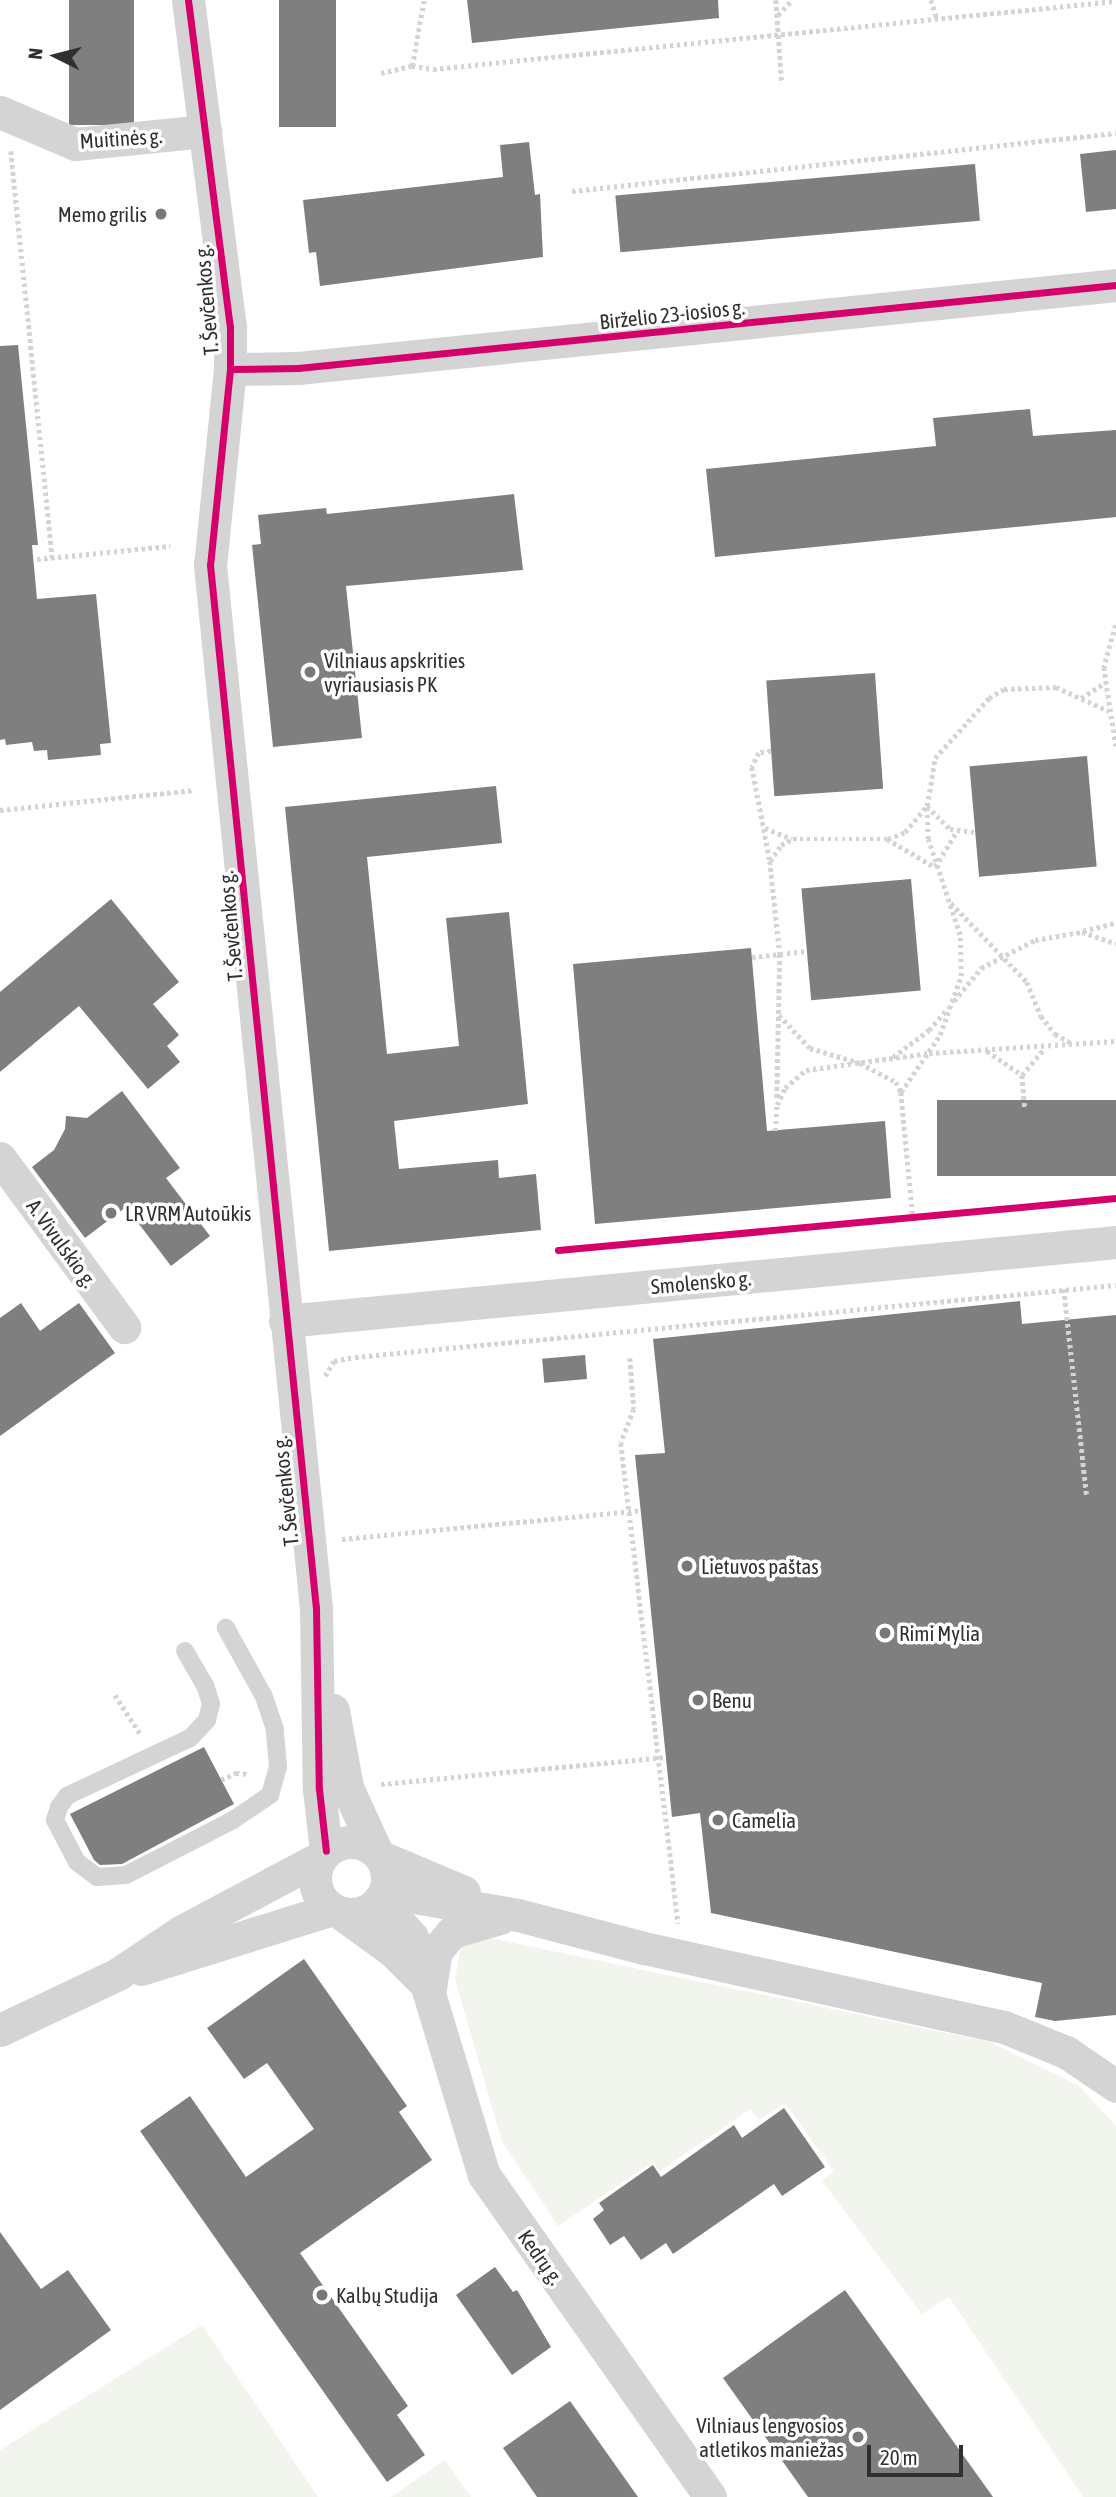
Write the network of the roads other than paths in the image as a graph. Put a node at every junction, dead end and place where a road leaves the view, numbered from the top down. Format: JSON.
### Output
{"nodes":[{"id":1,"x":188,"y":0,"type":"edge"},
{"id":2,"x":0,"y":112,"type":"edge"},
{"id":3,"x":205,"y":131,"type":"junction"},
{"id":4,"x":1116,"y":285,"type":"edge"},
{"id":5,"x":230,"y":369,"type":"junction"},
{"id":6,"x":0,"y":1158,"type":"edge"},
{"id":7,"x":1116,"y":1242,"type":"edge"},
{"id":8,"x":285,"y":1321,"type":"junction"},
{"id":9,"x":124,"y":1327,"type":"dead end"},
{"id":10,"x":226,"y":1628,"type":"dead end"},
{"id":11,"x":185,"y":1651,"type":"dead end"},
{"id":12,"x":320,"y":1661,"type":"junction"},
{"id":13,"x":324,"y":1854,"type":"junction"},
{"id":14,"x":378,"y":1854,"type":"junction"},
{"id":15,"x":382,"y":1896,"type":"junction"},
{"id":16,"x":336,"y":1910,"type":"junction"},
{"id":17,"x":518,"y":1915,"type":"junction"},
{"id":18,"x":118,"y":1974,"type":"junction"},
{"id":19,"x":430,"y":1988,"type":"junction"},
{"id":20,"x":0,"y":2030,"type":"edge"},
{"id":21,"x":1116,"y":2086,"type":"edge"},
{"id":22,"x":710,"y":2497,"type":"edge"}],
"edges":[{"from":1,"to":3,"type":"street","name":"T. Ševčenkos g."},
{"from":2,"to":3,"type":"street","name":"Muitinės g."},
{"from":3,"to":5,"type":"street","name":"T. Ševčenkos g."},
{"from":4,"to":5,"type":"street","name":"Birželio 23-iosios g."},
{"from":5,"to":8,"type":"street","name":"T. Ševčenkos g."},
{"from":6,"to":9,"type":"street","name":"A. Vivulskio g."},
{"from":7,"to":8,"type":"street","name":"Smolensko g."},
{"from":8,"to":12,"type":"street","name":"T. Ševčenkos g."},
{"from":10,"to":11,"type":"lane"},
{"from":12,"to":13,"type":"street","name":"T. Ševčenkos g."},
{"from":12,"to":14,"type":"street","name":"T. Ševčenkos g."},
{"from":13,"to":14,"type":"street"},
{"from":13,"to":16,"type":"street"},
{"from":13,"to":18,"type":"street"},
{"from":14,"to":15,"type":"street"},
{"from":14,"to":17,"type":"street"},
{"from":15,"to":16,"type":"street"},
{"from":15,"to":17,"type":"street"},
{"from":15,"to":19,"type":"street","name":"Kedrų g."},
{"from":16,"to":18,"type":"street"},
{"from":16,"to":19,"type":"street","name":"Kedrų g."},
{"from":17,"to":19,"type":"street","name":"Kedrų g."},
{"from":17,"to":21,"type":"street"},
{"from":18,"to":20,"type":"street"},
{"from":19,"to":22,"type":"street","name":"Kedrų g."}]}
